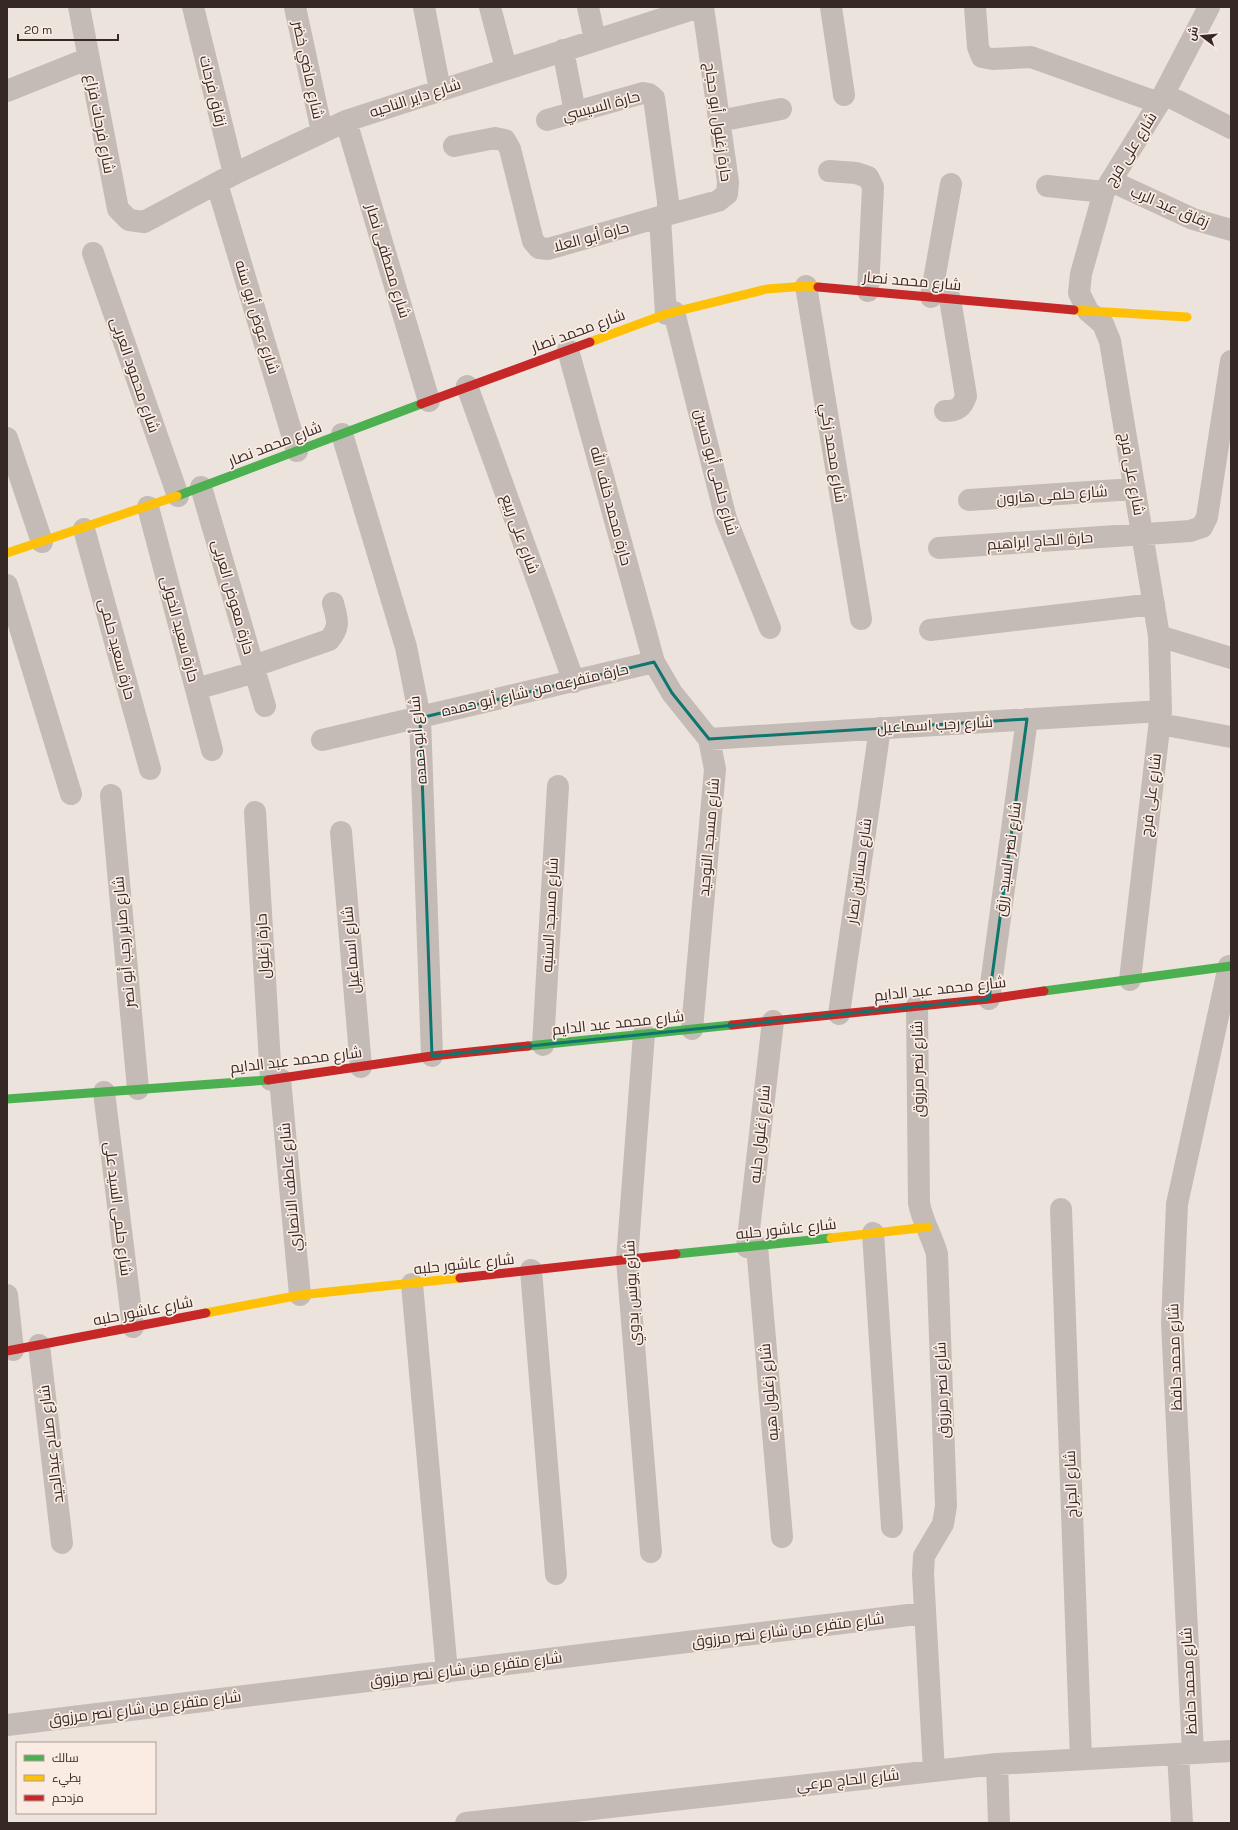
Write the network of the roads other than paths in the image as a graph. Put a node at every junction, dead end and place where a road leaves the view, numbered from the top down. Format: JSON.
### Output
{"nodes":[{"id":1,"x":79,"y":7,"type":"edge"},
{"id":2,"x":193,"y":7,"type":"edge"},
{"id":3,"x":295,"y":7,"type":"edge"},
{"id":4,"x":424,"y":7,"type":"edge"},
{"id":5,"x":490,"y":7,"type":"edge"},
{"id":6,"x":588,"y":7,"type":"edge"},
{"id":7,"x":697,"y":7,"type":"edge"},
{"id":8,"x":831,"y":7,"type":"edge"},
{"id":9,"x":974,"y":7,"type":"edge"},
{"id":10,"x":1209,"y":7,"type":"edge"},
{"id":11,"x":595,"y":40,"type":"junction"},
{"id":12,"x":563,"y":50,"type":"junction"},
{"id":13,"x":87,"y":59,"type":"junction"},
{"id":14,"x":506,"y":68,"type":"junction"},
{"id":15,"x":7,"y":90,"type":"edge"},
{"id":16,"x":440,"y":90,"type":"junction"},
{"id":17,"x":844,"y":95,"type":"dead end"},
{"id":18,"x":1162,"y":98,"type":"junction"},
{"id":19,"x":781,"y":109,"type":"dead end"},
{"id":20,"x":575,"y":112,"type":"junction"},
{"id":21,"x":547,"y":120,"type":"dead end"},
{"id":22,"x":346,"y":121,"type":"junction"},
{"id":23,"x":719,"y":121,"type":"junction"},
{"id":24,"x":1231,"y":128,"type":"edge"},
{"id":25,"x":322,"y":132,"type":"junction"},
{"id":26,"x":454,"y":146,"type":"dead end"},
{"id":27,"x":829,"y":171,"type":"dead end"},
{"id":28,"x":226,"y":179,"type":"junction"},
{"id":29,"x":951,"y":184,"type":"dead end"},
{"id":30,"x":1047,"y":186,"type":"dead end"},
{"id":31,"x":1107,"y":186,"type":"junction"},
{"id":32,"x":661,"y":217,"type":"junction"},
{"id":33,"x":144,"y":222,"type":"joint"},
{"id":34,"x":1231,"y":230,"type":"edge"},
{"id":35,"x":93,"y":253,"type":"dead end"},
{"id":36,"x":806,"y":286,"type":"junction"},
{"id":37,"x":868,"y":291,"type":"junction"},
{"id":38,"x":940,"y":298,"type":"junction"},
{"id":39,"x":1088,"y":311,"type":"junction"},
{"id":40,"x":670,"y":313,"type":"junction"},
{"id":41,"x":1187,"y":317,"type":"dead end"},
{"id":42,"x":568,"y":350,"type":"junction"},
{"id":43,"x":1231,"y":361,"type":"edge"},
{"id":44,"x":467,"y":386,"type":"junction"},
{"id":45,"x":429,"y":401,"type":"junction"},
{"id":46,"x":945,"y":411,"type":"dead end"},
{"id":47,"x":342,"y":434,"type":"junction"},
{"id":48,"x":7,"y":438,"type":"edge"},
{"id":49,"x":297,"y":451,"type":"junction"},
{"id":50,"x":201,"y":487,"type":"junction"},
{"id":51,"x":1134,"y":489,"type":"junction"},
{"id":52,"x":178,"y":496,"type":"junction"},
{"id":53,"x":970,"y":500,"type":"dead end"},
{"id":54,"x":148,"y":507,"type":"junction"},
{"id":55,"x":84,"y":529,"type":"junction"},
{"id":56,"x":1142,"y":534,"type":"junction"},
{"id":57,"x":42,"y":542,"type":"junction"},
{"id":58,"x":939,"y":548,"type":"dead end"},
{"id":59,"x":7,"y":553,"type":"edge"},
{"id":60,"x":7,"y":584,"type":"edge"},
{"id":61,"x":333,"y":603,"type":"dead end"},
{"id":62,"x":1154,"y":604,"type":"junction"},
{"id":63,"x":861,"y":619,"type":"dead end"},
{"id":64,"x":770,"y":628,"type":"dead end"},
{"id":65,"x":930,"y":630,"type":"dead end"},
{"id":66,"x":1160,"y":636,"type":"junction"},
{"id":67,"x":1231,"y":658,"type":"edge"},
{"id":68,"x":654,"y":662,"type":"junction"},
{"id":69,"x":255,"y":669,"type":"junction"},
{"id":70,"x":574,"y":682,"type":"junction"},
{"id":71,"x":196,"y":689,"type":"junction"},
{"id":72,"x":265,"y":706,"type":"dead end"},
{"id":73,"x":1160,"y":717,"type":"junction"},
{"id":74,"x":420,"y":718,"type":"junction"},
{"id":75,"x":1027,"y":720,"type":"junction"},
{"id":76,"x":880,"y":728,"type":"junction"},
{"id":77,"x":1231,"y":738,"type":"edge"},
{"id":78,"x":708,"y":739,"type":"junction"},
{"id":79,"x":322,"y":740,"type":"dead end"},
{"id":80,"x":212,"y":750,"type":"dead end"},
{"id":81,"x":150,"y":769,"type":"dead end"},
{"id":82,"x":558,"y":786,"type":"dead end"},
{"id":83,"x":70,"y":794,"type":"dead end"},
{"id":84,"x":111,"y":795,"type":"dead end"},
{"id":85,"x":255,"y":812,"type":"dead end"},
{"id":86,"x":341,"y":832,"type":"dead end"},
{"id":87,"x":1230,"y":966,"type":"edge"},
{"id":88,"x":1130,"y":980,"type":"junction"},
{"id":89,"x":989,"y":999,"type":"junction"},
{"id":90,"x":917,"y":1006,"type":"junction"},
{"id":91,"x":839,"y":1014,"type":"junction"},
{"id":92,"x":772,"y":1021,"type":"junction"},
{"id":93,"x":692,"y":1029,"type":"junction"},
{"id":94,"x":644,"y":1034,"type":"junction"},
{"id":95,"x":543,"y":1044,"type":"junction"},
{"id":96,"x":432,"y":1056,"type":"junction"},
{"id":97,"x":361,"y":1067,"type":"junction"},
{"id":98,"x":275,"y":1079,"type":"junction"},
{"id":99,"x":138,"y":1090,"type":"junction"},
{"id":100,"x":104,"y":1092,"type":"junction"},
{"id":101,"x":7,"y":1099,"type":"edge"},
{"id":102,"x":1061,"y":1209,"type":"dead end"},
{"id":103,"x":928,"y":1228,"type":"junction"},
{"id":104,"x":873,"y":1233,"type":"junction"},
{"id":105,"x":752,"y":1246,"type":"junction"},
{"id":106,"x":627,"y":1260,"type":"junction"},
{"id":107,"x":531,"y":1270,"type":"junction"},
{"id":108,"x":412,"y":1284,"type":"junction"},
{"id":109,"x":7,"y":1295,"type":"edge"},
{"id":110,"x":300,"y":1295,"type":"junction"},
{"id":111,"x":133,"y":1327,"type":"junction"},
{"id":112,"x":39,"y":1345,"type":"junction"},
{"id":113,"x":10,"y":1351,"type":"edge"},
{"id":114,"x":892,"y":1527,"type":"dead end"},
{"id":115,"x":782,"y":1537,"type":"dead end"},
{"id":116,"x":62,"y":1543,"type":"dead end"},
{"id":117,"x":651,"y":1552,"type":"dead end"},
{"id":118,"x":556,"y":1574,"type":"dead end"},
{"id":119,"x":925,"y":1613,"type":"junction"},
{"id":120,"x":447,"y":1672,"type":"junction"},
{"id":121,"x":7,"y":1725,"type":"edge"},
{"id":122,"x":1231,"y":1751,"type":"edge"},
{"id":123,"x":1185,"y":1754,"type":"junction"},
{"id":124,"x":1081,"y":1759,"type":"junction"},
{"id":125,"x":996,"y":1764,"type":"junction"},
{"id":126,"x":934,"y":1771,"type":"junction"},
{"id":127,"x":466,"y":1823,"type":"edge"},
{"id":128,"x":999,"y":1823,"type":"edge"},
{"id":129,"x":1182,"y":1823,"type":"edge"}],
"edges":[{"from":1,"to":13,"type":"street","name":"شارع فرحات فزاع"},
{"from":2,"to":28,"type":"street","name":"زقاق فرحات"},
{"from":3,"to":25,"type":"street","name":"شارع ماضي خضر"},
{"from":4,"to":16,"type":"street"},
{"from":5,"to":14,"type":"street"},
{"from":6,"to":11,"type":"street"},
{"from":7,"to":11,"type":"street","name":"شارع داير الناحيه"},
{"from":7,"to":23,"type":"street","name":"حارة زغلول أبو حجاج"},
{"from":8,"to":17,"type":"street"},
{"from":9,"to":18,"type":"street"},
{"from":10,"to":18,"type":"street","name":"شارع على فرج"},
{"from":11,"to":12,"type":"street","name":"شارع داير الناحيه"},
{"from":12,"to":14,"type":"street","name":"شارع داير الناحيه"},
{"from":12,"to":20,"type":"street"},
{"from":13,"to":15,"type":"street"},
{"from":13,"to":33,"type":"street","name":"شارع فرحات فزاع"},
{"from":14,"to":16,"type":"street","name":"شارع داير الناحيه"},
{"from":16,"to":22,"type":"street","name":"شارع داير الناحيه"},
{"from":18,"to":24,"type":"street"},
{"from":18,"to":31,"type":"street","name":"شارع على فرج"},
{"from":19,"to":23,"type":"street"},
{"from":20,"to":21,"type":"street","name":"حارة السيسي"},
{"from":20,"to":32,"type":"street","name":"حارة السيسي"},
{"from":22,"to":25,"type":"street","name":"شارع داير الناحيه"},
{"from":22,"to":45,"type":"street","name":"شارع مصطفى نصار"},
{"from":23,"to":32,"type":"street","name":"حارة زغلول أبو حجاج"},
{"from":25,"to":28,"type":"street","name":"شارع داير الناحيه"},
{"from":26,"to":32,"type":"street","name":"حارة أبو العلا"},
{"from":27,"to":37,"type":"street"},
{"from":28,"to":33,"type":"street","name":"شارع داير الناحيه"},
{"from":28,"to":49,"type":"street","name":"شارع عوض أبو سنه"},
{"from":29,"to":38,"type":"street"},
{"from":30,"to":31,"type":"street","name":"زقاق عبد الرب"},
{"from":31,"to":34,"type":"street","name":"زقاق عبد الرب"},
{"from":31,"to":39,"type":"street","name":"شارع على فرج"},
{"from":32,"to":40,"type":"street","name":"شارع حلمى أبو حسين"},
{"from":35,"to":52,"type":"street","name":"شارع محمود العربى"},
{"from":36,"to":37,"type":"street","name":"شارع محمد نصار"},
{"from":36,"to":40,"type":"street","name":"شارع محمد نصار"},
{"from":36,"to":63,"type":"street","name":"شارع محمد زكي"},
{"from":37,"to":38,"type":"street","name":"شارع محمد نصار"},
{"from":38,"to":39,"type":"street","name":"شارع محمد نصار"},
{"from":38,"to":46,"type":"street"},
{"from":39,"to":41,"type":"street","name":"شارع محمد نصار"},
{"from":39,"to":51,"type":"street","name":"شارع على فرج"},
{"from":40,"to":42,"type":"street","name":"شارع محمد نصار"},
{"from":40,"to":64,"type":"street","name":"شارع حلمى أبو حسين"},
{"from":42,"to":44,"type":"street","name":"شارع محمد نصار"},
{"from":42,"to":68,"type":"street","name":"حارة محمد خلف الله"},
{"from":43,"to":56,"type":"street","name":"حارة الحاج ابراهيم"},
{"from":44,"to":45,"type":"street","name":"شارع محمد نصار"},
{"from":44,"to":70,"type":"street","name":"شارع على ربيع"},
{"from":45,"to":47,"type":"street","name":"شارع محمد نصار"},
{"from":47,"to":49,"type":"street","name":"شارع محمد نصار"},
{"from":47,"to":74,"type":"street","name":"شارع أبو حمده"},
{"from":48,"to":57,"type":"street"},
{"from":49,"to":50,"type":"street","name":"شارع محمد نصار"},
{"from":50,"to":52,"type":"street","name":"شارع محمد نصار"},
{"from":50,"to":69,"type":"street","name":"حارة معوض العربى"},
{"from":51,"to":53,"type":"street","name":"شارع حلمى هارون"},
{"from":51,"to":56,"type":"street","name":"شارع على فرج"},
{"from":52,"to":54,"type":"street","name":"شارع محمد نصار"},
{"from":54,"to":55,"type":"street","name":"شارع محمد نصار"},
{"from":54,"to":71,"type":"street","name":"حارة سعيد الخولى"},
{"from":55,"to":57,"type":"street","name":"شارع محمد نصار"},
{"from":55,"to":81,"type":"street","name":"حارة سعيد حلمى"},
{"from":56,"to":58,"type":"street","name":"حارة الحاج ابراهيم"},
{"from":56,"to":62,"type":"street","name":"شارع على فرج"},
{"from":57,"to":59,"type":"street","name":"شارع محمد نصار"},
{"from":60,"to":83,"type":"street"},
{"from":61,"to":69,"type":"street"},
{"from":62,"to":65,"type":"street"},
{"from":62,"to":66,"type":"street","name":"شارع على فرج"},
{"from":66,"to":67,"type":"street"},
{"from":66,"to":73,"type":"street","name":"شارع على فرج"},
{"from":68,"to":70,"type":"street","name":"حارة متفرعه من شارع أبو حمده"},
{"from":68,"to":78,"type":"street","name":"شارع مسجد التوحيد"},
{"from":69,"to":71,"type":"street"},
{"from":69,"to":72,"type":"street","name":"حارة معوض العربى"},
{"from":70,"to":74,"type":"street","name":"حارة متفرعه من شارع أبو حمده"},
{"from":71,"to":80,"type":"street","name":"حارة سعيد الخولى"},
{"from":73,"to":75,"type":"street","name":"شارع رجب اسماعيل"},
{"from":73,"to":77,"type":"street","name":"شارع رجب اسماعيل"},
{"from":73,"to":88,"type":"street","name":"شارع على فرج"},
{"from":74,"to":79,"type":"street","name":"حارة متفرعه من شارع أبو حمده"},
{"from":74,"to":96,"type":"street","name":"شارع أبو حمده"},
{"from":75,"to":76,"type":"street","name":"شارع رجب اسماعيل"},
{"from":75,"to":89,"type":"street","name":"شارع نصر السيد رزق"},
{"from":76,"to":78,"type":"street","name":"شارع رجب اسماعيل"},
{"from":76,"to":91,"type":"street","name":"شارع حسانين نصار"},
{"from":78,"to":93,"type":"street","name":"شارع مسجد التوحيد"},
{"from":82,"to":95,"type":"street","name":"شارع مسجد السنيه"},
{"from":84,"to":99,"type":"street","name":"شارع صابر رجب أبو نصر"},
{"from":85,"to":98,"type":"street","name":"حارة زغلول"},
{"from":86,"to":97,"type":"street","name":"شارع اسماعيل"},
{"from":87,"to":88,"type":"street","name":"شارع محمد عبد الدايم"},
{"from":87,"to":123,"type":"street","name":"شارع محمد حافظ"},
{"from":88,"to":89,"type":"street","name":"شارع محمد عبد الدايم"},
{"from":89,"to":90,"type":"street","name":"شارع محمد عبد الدايم"},
{"from":90,"to":91,"type":"street","name":"شارع محمد عبد الدايم"},
{"from":90,"to":103,"type":"street","name":"شارع نصر مرزوق"},
{"from":91,"to":92,"type":"street","name":"شارع محمد عبد الدايم"},
{"from":92,"to":93,"type":"street","name":"شارع محمد عبد الدايم"},
{"from":92,"to":105,"type":"street","name":"شارع زغلول حلبه"},
{"from":93,"to":94,"type":"street","name":"شارع محمد عبد الدايم"},
{"from":94,"to":95,"type":"street","name":"شارع محمد عبد الدايم"},
{"from":94,"to":106,"type":"street","name":"شارع يونس بدوي"},
{"from":95,"to":96,"type":"street","name":"شارع محمد عبد الدايم"},
{"from":96,"to":97,"type":"street","name":"شارع محمد عبد الدايم"},
{"from":97,"to":98,"type":"street","name":"شارع محمد عبد الدايم"},
{"from":98,"to":99,"type":"street","name":"شارع محمد عبد الدايم"},
{"from":98,"to":110,"type":"street","name":"شارع عاطف الانصاري"},
{"from":99,"to":100,"type":"street","name":"شارع محمد عبد الدايم"},
{"from":100,"to":101,"type":"street","name":"شارع محمد عبد الدايم"},
{"from":100,"to":111,"type":"street","name":"شارع حلمى السيد على"},
{"from":102,"to":124,"type":"street","name":"شارع الجراج"},
{"from":103,"to":104,"type":"street","name":"شارع عاشور حلبه"},
{"from":103,"to":119,"type":"street","name":"شارع نصر مرزوق"},
{"from":104,"to":105,"type":"street","name":"شارع عاشور حلبه"},
{"from":104,"to":114,"type":"street"},
{"from":105,"to":106,"type":"street","name":"شارع عاشور حلبه"},
{"from":105,"to":115,"type":"street","name":"شارع زغلول هبه"},
{"from":106,"to":107,"type":"street","name":"شارع عاشور حلبه"},
{"from":106,"to":117,"type":"street","name":"شارع يونس بدوي"},
{"from":107,"to":108,"type":"street","name":"شارع عاشور حلبه"},
{"from":107,"to":118,"type":"street"},
{"from":108,"to":110,"type":"street","name":"شارع عاشور حلبه"},
{"from":108,"to":120,"type":"street"},
{"from":109,"to":113,"type":"street"},
{"from":110,"to":111,"type":"street","name":"شارع عاشور حلبه"},
{"from":111,"to":112,"type":"street","name":"شارع عاشور حلبه"},
{"from":112,"to":113,"type":"street","name":"شارع عاشور حلبه"},
{"from":112,"to":116,"type":"street","name":"شارع صلاح عبدالجيد"},
{"from":119,"to":120,"type":"street","name":"شارع متفرع من شارع نصر مرزوق"},
{"from":119,"to":126,"type":"street","name":"شارع نصر مرزوق"},
{"from":120,"to":121,"type":"street","name":"شارع متفرع من شارع نصر مرزوق"},
{"from":122,"to":123,"type":"street","name":"شارع الحاج مرعي"},
{"from":123,"to":124,"type":"street","name":"شارع الحاج مرعي"},
{"from":123,"to":129,"type":"street","name":"شارع محمد حافظ"},
{"from":124,"to":125,"type":"street","name":"شارع الحاج مرعي"},
{"from":125,"to":126,"type":"street","name":"شارع الحاج مرعي"},
{"from":125,"to":128,"type":"street"},
{"from":126,"to":127,"type":"street","name":"شارع الحاج مرعي"}]}
